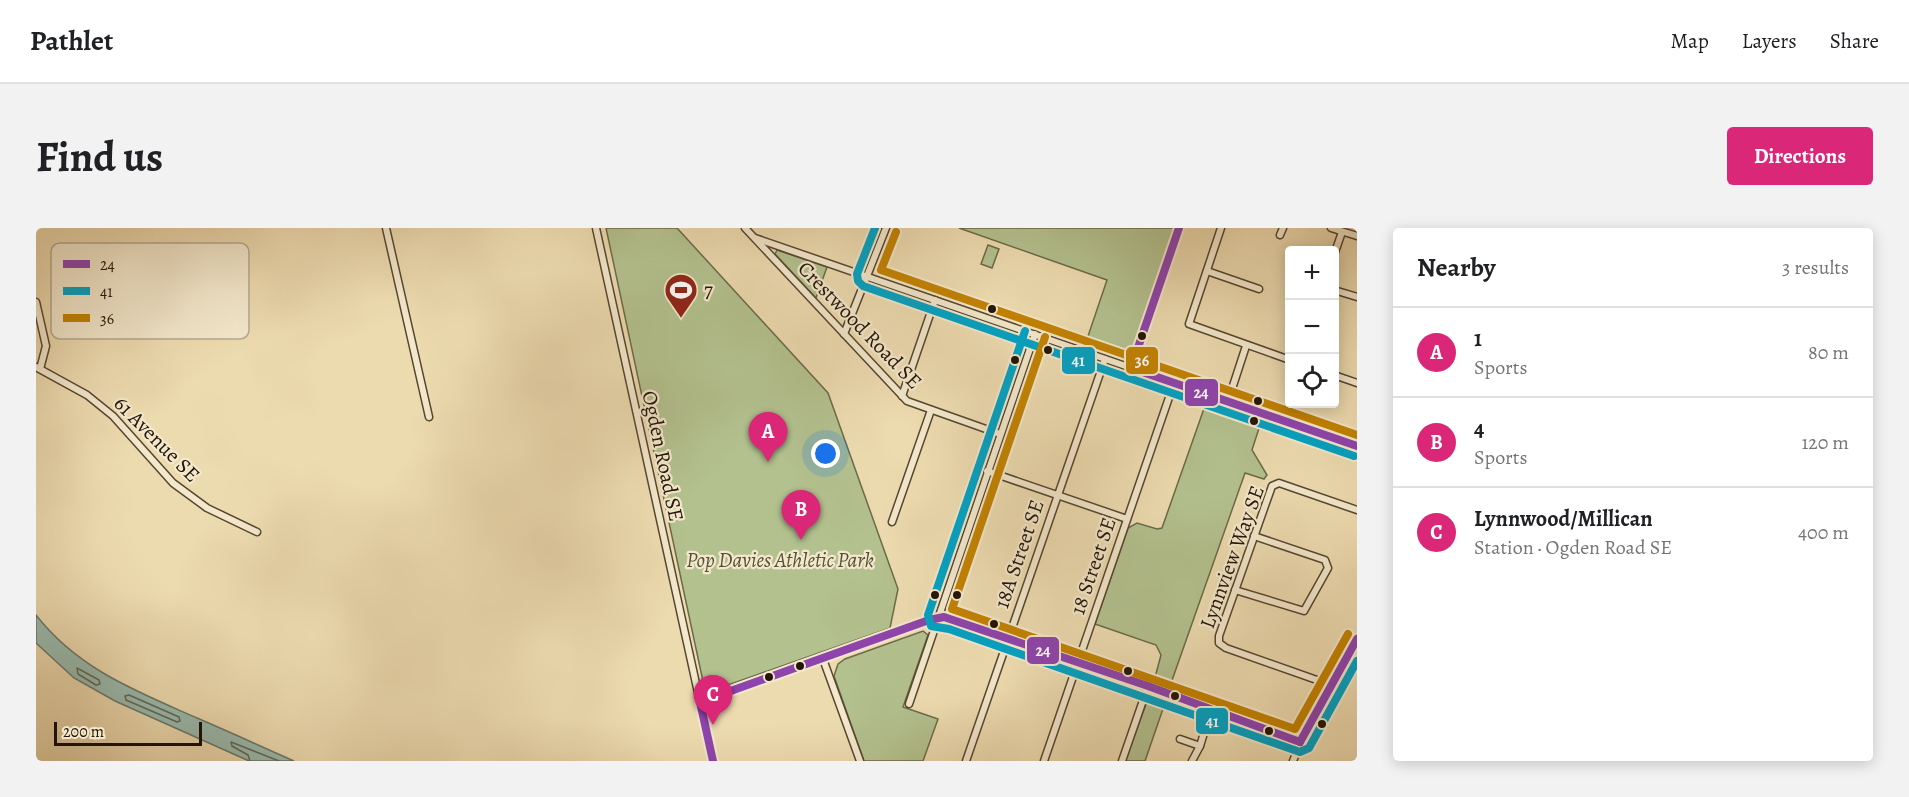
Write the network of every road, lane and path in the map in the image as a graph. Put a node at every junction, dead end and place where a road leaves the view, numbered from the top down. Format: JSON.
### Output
{"nodes":[{"id":1,"x":386,"y":228,"type":"edge"},
{"id":2,"x":596,"y":228,"type":"edge"},
{"id":3,"x":745,"y":228,"type":"edge"},
{"id":4,"x":886,"y":228,"type":"edge"},
{"id":5,"x":1179,"y":228,"type":"edge"},
{"id":6,"x":1221,"y":228,"type":"edge"},
{"id":7,"x":1331,"y":228,"type":"edge"},
{"id":8,"x":1342,"y":232,"type":"junction"},
{"id":9,"x":1357,"y":236,"type":"edge"},
{"id":10,"x":755,"y":238,"type":"junction"},
{"id":11,"x":1338,"y":246,"type":"edge"},
{"id":12,"x":1207,"y":271,"type":"junction"},
{"id":13,"x":867,"y":276,"type":"junction"},
{"id":14,"x":1259,"y":289,"type":"dead end"},
{"id":15,"x":1339,"y":291,"type":"edge"},
{"id":16,"x":1357,"y":297,"type":"edge"},
{"id":17,"x":935,"y":300,"type":"junction"},
{"id":18,"x":36,"y":302,"type":"edge"},
{"id":19,"x":844,"y":334,"type":"junction"},
{"id":20,"x":1035,"y":334,"type":"junction"},
{"id":21,"x":1246,"y":346,"type":"junction"},
{"id":22,"x":1105,"y":358,"type":"junction"},
{"id":23,"x":1285,"y":358,"type":"edge"},
{"id":24,"x":38,"y":368,"type":"edge"},
{"id":25,"x":1131,"y":368,"type":"junction"},
{"id":26,"x":1339,"y":376,"type":"edge"},
{"id":27,"x":1174,"y":383,"type":"junction"},
{"id":28,"x":1357,"y":383,"type":"edge"},
{"id":29,"x":902,"y":396,"type":"junction"},
{"id":30,"x":1228,"y":401,"type":"junction"},
{"id":31,"x":931,"y":410,"type":"junction"},
{"id":32,"x":429,"y":417,"type":"dead end"},
{"id":33,"x":1000,"y":434,"type":"junction"},
{"id":34,"x":1357,"y":446,"type":"edge"},
{"id":35,"x":987,"y":471,"type":"junction"},
{"id":36,"x":1057,"y":495,"type":"junction"},
{"id":37,"x":1357,"y":510,"type":"edge"},
{"id":38,"x":1127,"y":519,"type":"junction"},
{"id":39,"x":892,"y":522,"type":"dead end"},
{"id":40,"x":256,"y":532,"type":"dead end"},
{"id":41,"x":1254,"y":536,"type":"junction"},
{"id":42,"x":1235,"y":591,"type":"junction"},
{"id":43,"x":938,"y":618,"type":"junction"},
{"id":44,"x":1008,"y":639,"type":"junction"},
{"id":45,"x":1357,"y":639,"type":"edge"},
{"id":46,"x":823,"y":659,"type":"junction"},
{"id":47,"x":1078,"y":663,"type":"junction"},
{"id":48,"x":1331,"y":685,"type":"junction"},
{"id":49,"x":1148,"y":686,"type":"junction"},
{"id":50,"x":700,"y":702,"type":"junction"},
{"id":51,"x":909,"y":704,"type":"dead end"},
{"id":52,"x":1211,"y":710,"type":"junction"},
{"id":53,"x":1180,"y":739,"type":"dead end"},
{"id":54,"x":1300,"y":742,"type":"junction"},
{"id":55,"x":1200,"y":746,"type":"junction"},
{"id":56,"x":713,"y":761,"type":"edge"},
{"id":57,"x":860,"y":761,"type":"edge"},
{"id":58,"x":966,"y":761,"type":"edge"},
{"id":59,"x":1044,"y":761,"type":"edge"},
{"id":60,"x":1122,"y":761,"type":"edge"},
{"id":61,"x":1192,"y":761,"type":"edge"},
{"id":62,"x":1293,"y":761,"type":"edge"}],
"edges":[{"from":1,"to":32,"type":"street"},
{"from":2,"to":50,"type":"street","name":"Ogden Road SE"},
{"from":3,"to":10,"type":"street","name":"Crestwood Road SE"},
{"from":4,"to":13,"type":"street"},
{"from":5,"to":25,"type":"street"},
{"from":6,"to":12,"type":"street"},
{"from":7,"to":8,"type":"street"},
{"from":8,"to":9,"type":"street"},
{"from":8,"to":11,"type":"street"},
{"from":10,"to":13,"type":"street"},
{"from":10,"to":19,"type":"street","name":"Crestwood Road SE"},
{"from":12,"to":14,"type":"street"},
{"from":12,"to":21,"type":"street"},
{"from":13,"to":17,"type":"street"},
{"from":13,"to":19,"type":"street"},
{"from":15,"to":16,"type":"street"},
{"from":17,"to":20,"type":"street"},
{"from":17,"to":29,"type":"street"},
{"from":18,"to":24,"type":"street"},
{"from":19,"to":29,"type":"street","name":"Crestwood Road SE"},
{"from":20,"to":22,"type":"street"},
{"from":20,"to":33,"type":"street"},
{"from":21,"to":23,"type":"street"},
{"from":21,"to":30,"type":"street"},
{"from":22,"to":25,"type":"street"},
{"from":22,"to":36,"type":"street","name":"18A Street SE"},
{"from":24,"to":40,"type":"street","name":"61 Avenue SE"},
{"from":25,"to":27,"type":"street"},
{"from":26,"to":28,"type":"street"},
{"from":27,"to":30,"type":"street"},
{"from":27,"to":38,"type":"street","name":"18 Street SE"},
{"from":29,"to":31,"type":"street","name":"Crestwood Road SE"},
{"from":30,"to":34,"type":"street"},
{"from":31,"to":33,"type":"street","name":"Crestwood Road SE"},
{"from":31,"to":39,"type":"street"},
{"from":33,"to":35,"type":"street"},
{"from":35,"to":36,"type":"street"},
{"from":35,"to":43,"type":"street"},
{"from":36,"to":38,"type":"street"},
{"from":36,"to":44,"type":"street","name":"18A Street SE"},
{"from":37,"to":41,"type":"street","name":"Lynnview Way SE"},
{"from":38,"to":47,"type":"street","name":"18 Street SE"},
{"from":41,"to":42,"type":"street","name":"Lynnview Way SE"},
{"from":41,"to":42,"type":"street"},
{"from":42,"to":48,"type":"street","name":"Lynnview Way SE"},
{"from":43,"to":44,"type":"street"},
{"from":43,"to":46,"type":"street"},
{"from":43,"to":51,"type":"street"},
{"from":44,"to":47,"type":"street"},
{"from":44,"to":58,"type":"street","name":"18A Street SE"},
{"from":45,"to":48,"type":"street"},
{"from":46,"to":50,"type":"street"},
{"from":46,"to":57,"type":"street"},
{"from":47,"to":49,"type":"street"},
{"from":47,"to":59,"type":"street","name":"18 Street SE"},
{"from":48,"to":54,"type":"street"},
{"from":49,"to":52,"type":"street"},
{"from":49,"to":60,"type":"street"},
{"from":50,"to":56,"type":"street","name":"Ogden Road SE"},
{"from":52,"to":54,"type":"street"},
{"from":52,"to":55,"type":"street"},
{"from":53,"to":55,"type":"street"},
{"from":54,"to":62,"type":"street"},
{"from":55,"to":61,"type":"street"}]}
